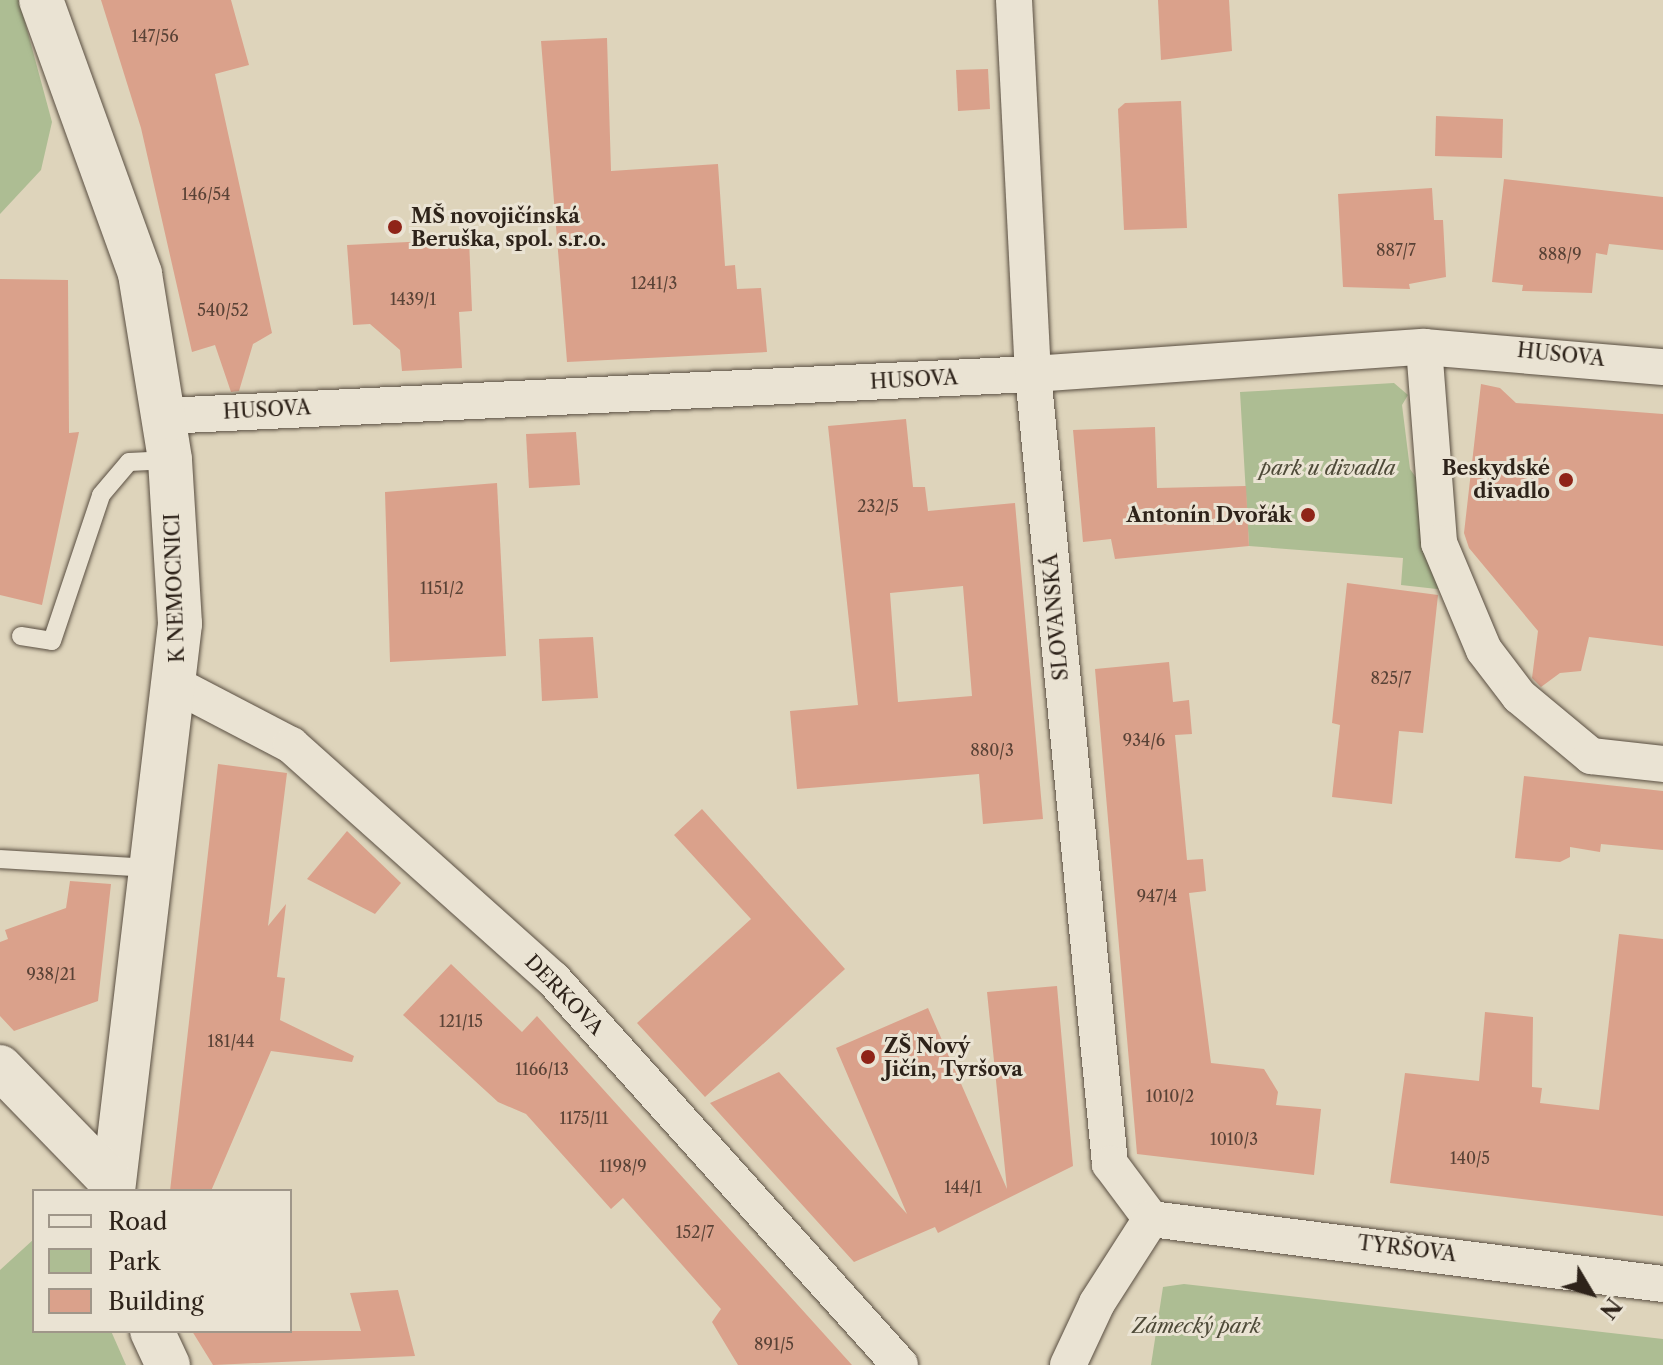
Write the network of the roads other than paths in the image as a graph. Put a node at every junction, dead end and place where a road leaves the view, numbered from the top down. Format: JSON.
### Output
{"nodes":[{"id":1,"x":41,"y":0,"type":"edge"},
{"id":2,"x":1014,"y":0,"type":"edge"},
{"id":3,"x":1424,"y":347,"type":"junction"},
{"id":4,"x":1663,"y":367,"type":"edge"},
{"id":5,"x":1033,"y":374,"type":"junction"},
{"id":6,"x":164,"y":416,"type":"junction"},
{"id":7,"x":170,"y":460,"type":"junction"},
{"id":8,"x":21,"y":636,"type":"dead end"},
{"id":9,"x":176,"y":685,"type":"junction"},
{"id":10,"x":1663,"y":764,"type":"edge"},
{"id":11,"x":0,"y":859,"type":"edge"},
{"id":12,"x":153,"y":868,"type":"junction"},
{"id":13,"x":0,"y":1067,"type":"edge"},
{"id":14,"x":113,"y":1186,"type":"edge"},
{"id":15,"x":1151,"y":1219,"type":"junction"},
{"id":16,"x":1663,"y":1284,"type":"edge"},
{"id":17,"x":153,"y":1333,"type":"edge"},
{"id":18,"x":168,"y":1365,"type":"edge"},
{"id":19,"x":900,"y":1365,"type":"edge"},
{"id":20,"x":1068,"y":1365,"type":"edge"}],
"edges":[{"from":1,"to":6,"type":"street","name":"K NEMOCNICI"},
{"from":2,"to":5,"type":"street","name":"SLOVANSKÁ"},
{"from":3,"to":4,"type":"street","name":"HUSOVA"},
{"from":3,"to":5,"type":"street","name":"HUSOVA"},
{"from":3,"to":10,"type":"street"},
{"from":5,"to":6,"type":"street","name":"HUSOVA"},
{"from":5,"to":15,"type":"street","name":"SLOVANSKÁ"},
{"from":6,"to":7,"type":"street","name":"K NEMOCNICI"},
{"from":7,"to":8,"type":"lane"},
{"from":7,"to":9,"type":"street","name":"K NEMOCNICI"},
{"from":9,"to":12,"type":"street","name":"K NEMOCNICI"},
{"from":9,"to":19,"type":"street","name":"DERKOVA"},
{"from":11,"to":12,"type":"lane"},
{"from":12,"to":14,"type":"street","name":"K NEMOCNICI"},
{"from":13,"to":14,"type":"street"},
{"from":15,"to":16,"type":"street","name":"TYRŠOVA"},
{"from":15,"to":20,"type":"street"},
{"from":17,"to":18,"type":"street"}]}
